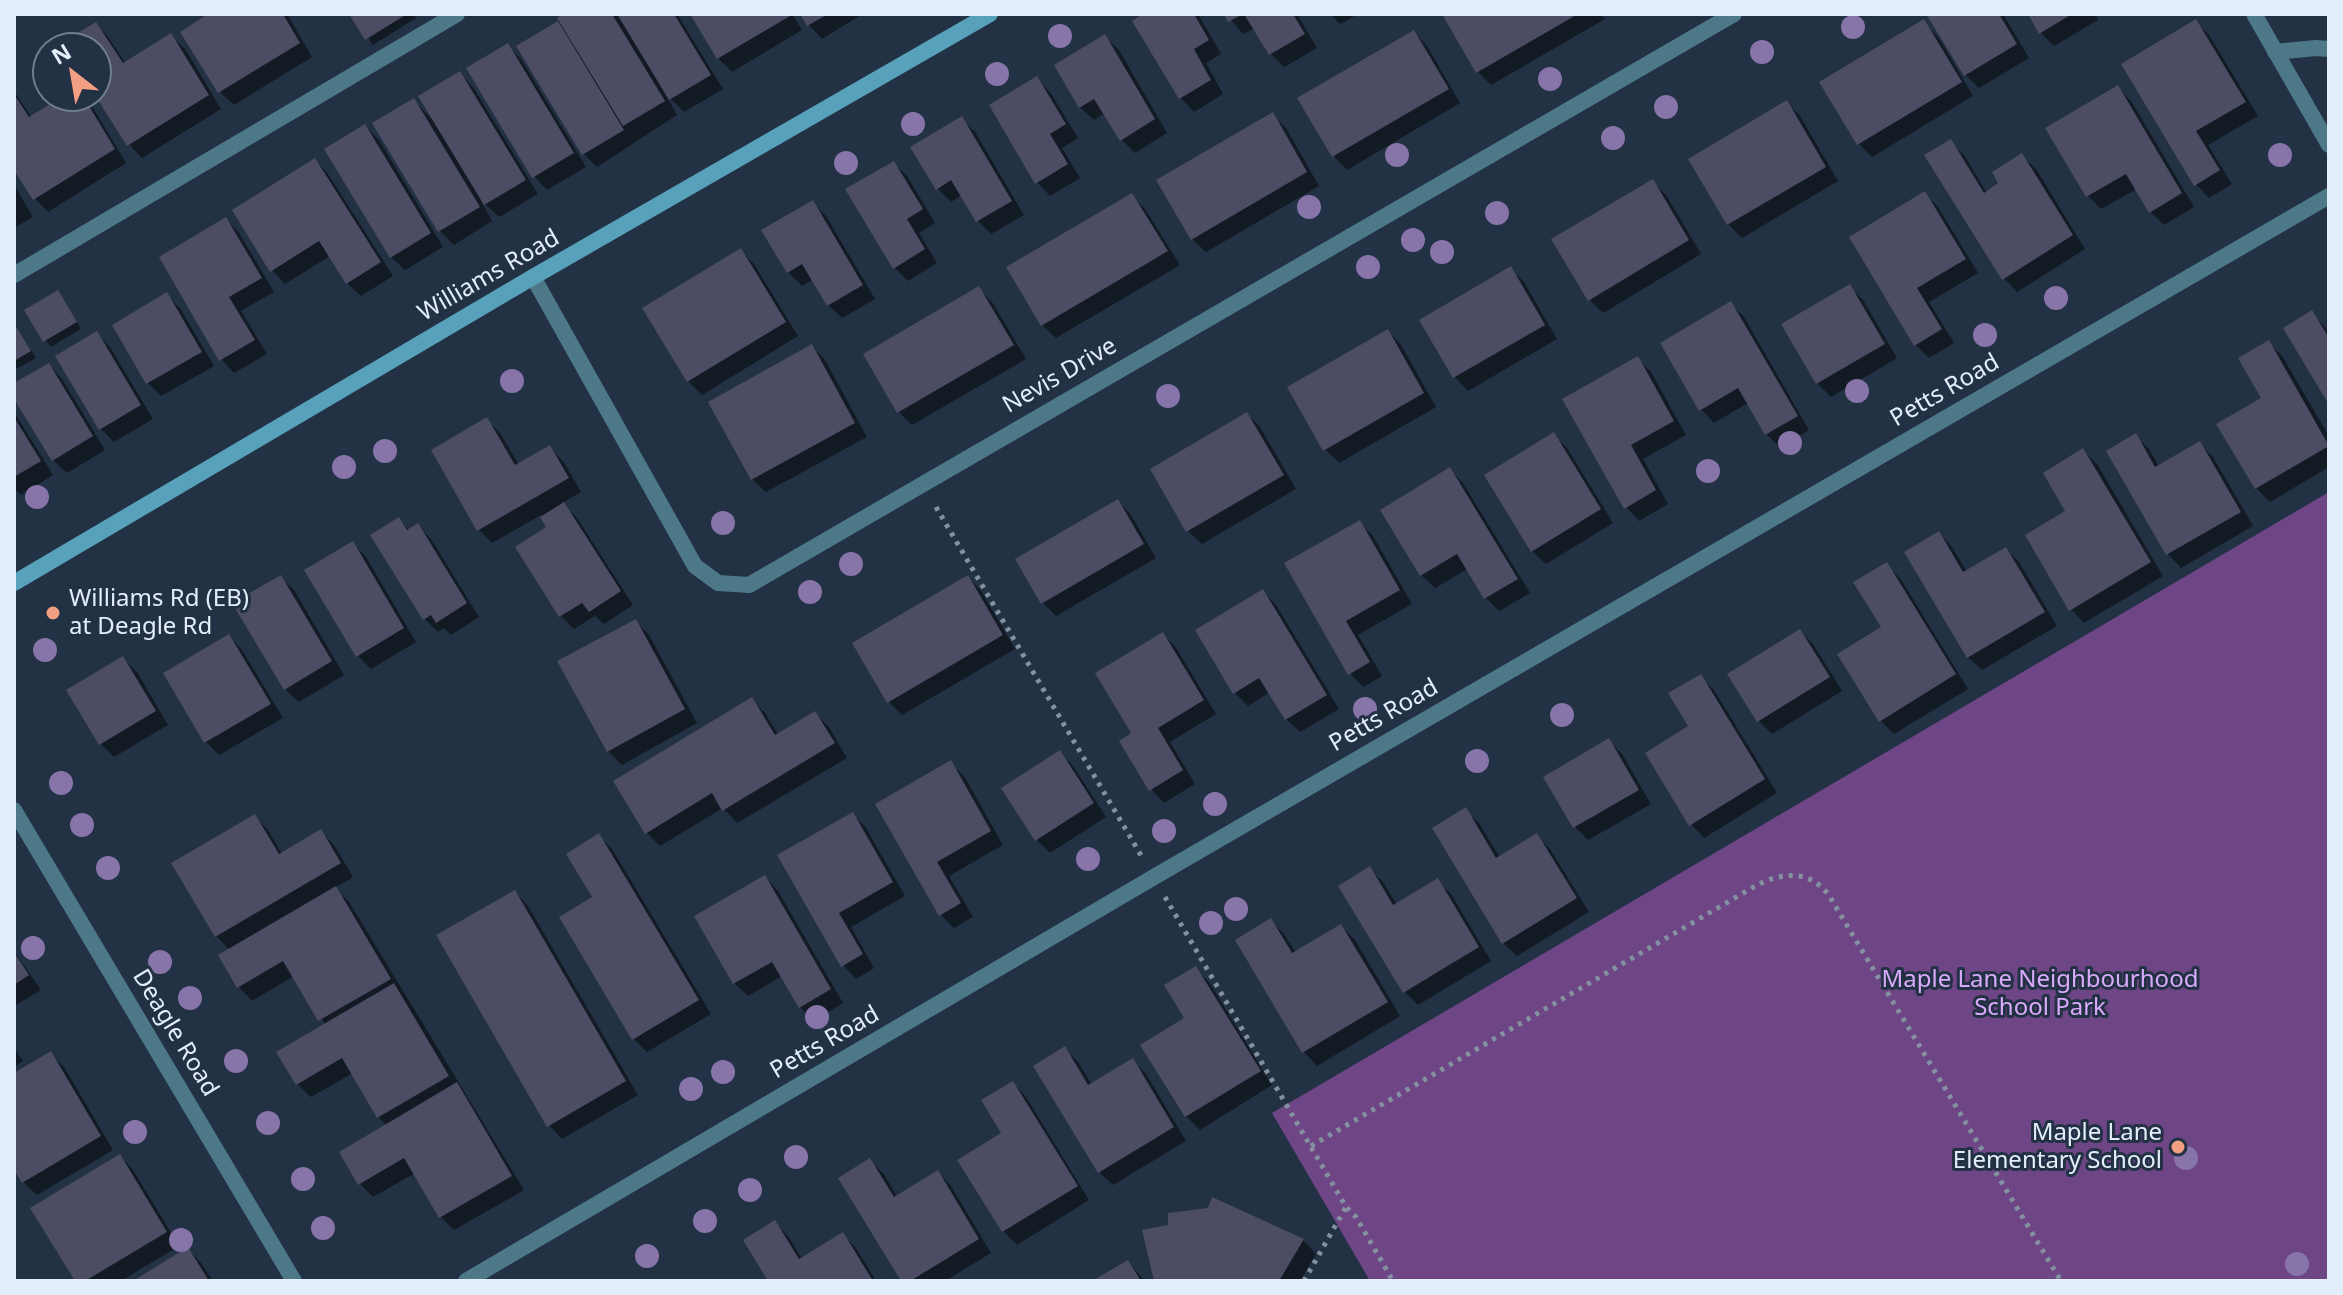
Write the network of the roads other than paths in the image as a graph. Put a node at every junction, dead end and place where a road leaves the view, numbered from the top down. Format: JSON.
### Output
{"nodes":[{"id":1,"x":457,"y":14,"type":"edge"},
{"id":2,"x":990,"y":14,"type":"edge"},
{"id":3,"x":1734,"y":14,"type":"edge"},
{"id":4,"x":2254,"y":14,"type":"edge"},
{"id":5,"x":2329,"y":49,"type":"edge"},
{"id":6,"x":2275,"y":52,"type":"junction"},
{"id":7,"x":2329,"y":145,"type":"edge"},
{"id":8,"x":2329,"y":196,"type":"edge"},
{"id":9,"x":14,"y":275,"type":"edge"},
{"id":10,"x":533,"y":277,"type":"junction"},
{"id":11,"x":14,"y":583,"type":"edge"},
{"id":12,"x":14,"y":810,"type":"edge"},
{"id":13,"x":294,"y":1281,"type":"edge"},
{"id":14,"x":466,"y":1281,"type":"edge"}],
"edges":[{"from":1,"to":9,"type":"street"},
{"from":2,"to":10,"type":"street","name":"Williams Road"},
{"from":3,"to":10,"type":"street","name":"Nevis Drive"},
{"from":4,"to":6,"type":"street"},
{"from":5,"to":6,"type":"street"},
{"from":6,"to":7,"type":"street"},
{"from":8,"to":14,"type":"street","name":"Petts Road"},
{"from":10,"to":11,"type":"street","name":"Williams Road"},
{"from":12,"to":13,"type":"street","name":"Deagle Road"}]}
